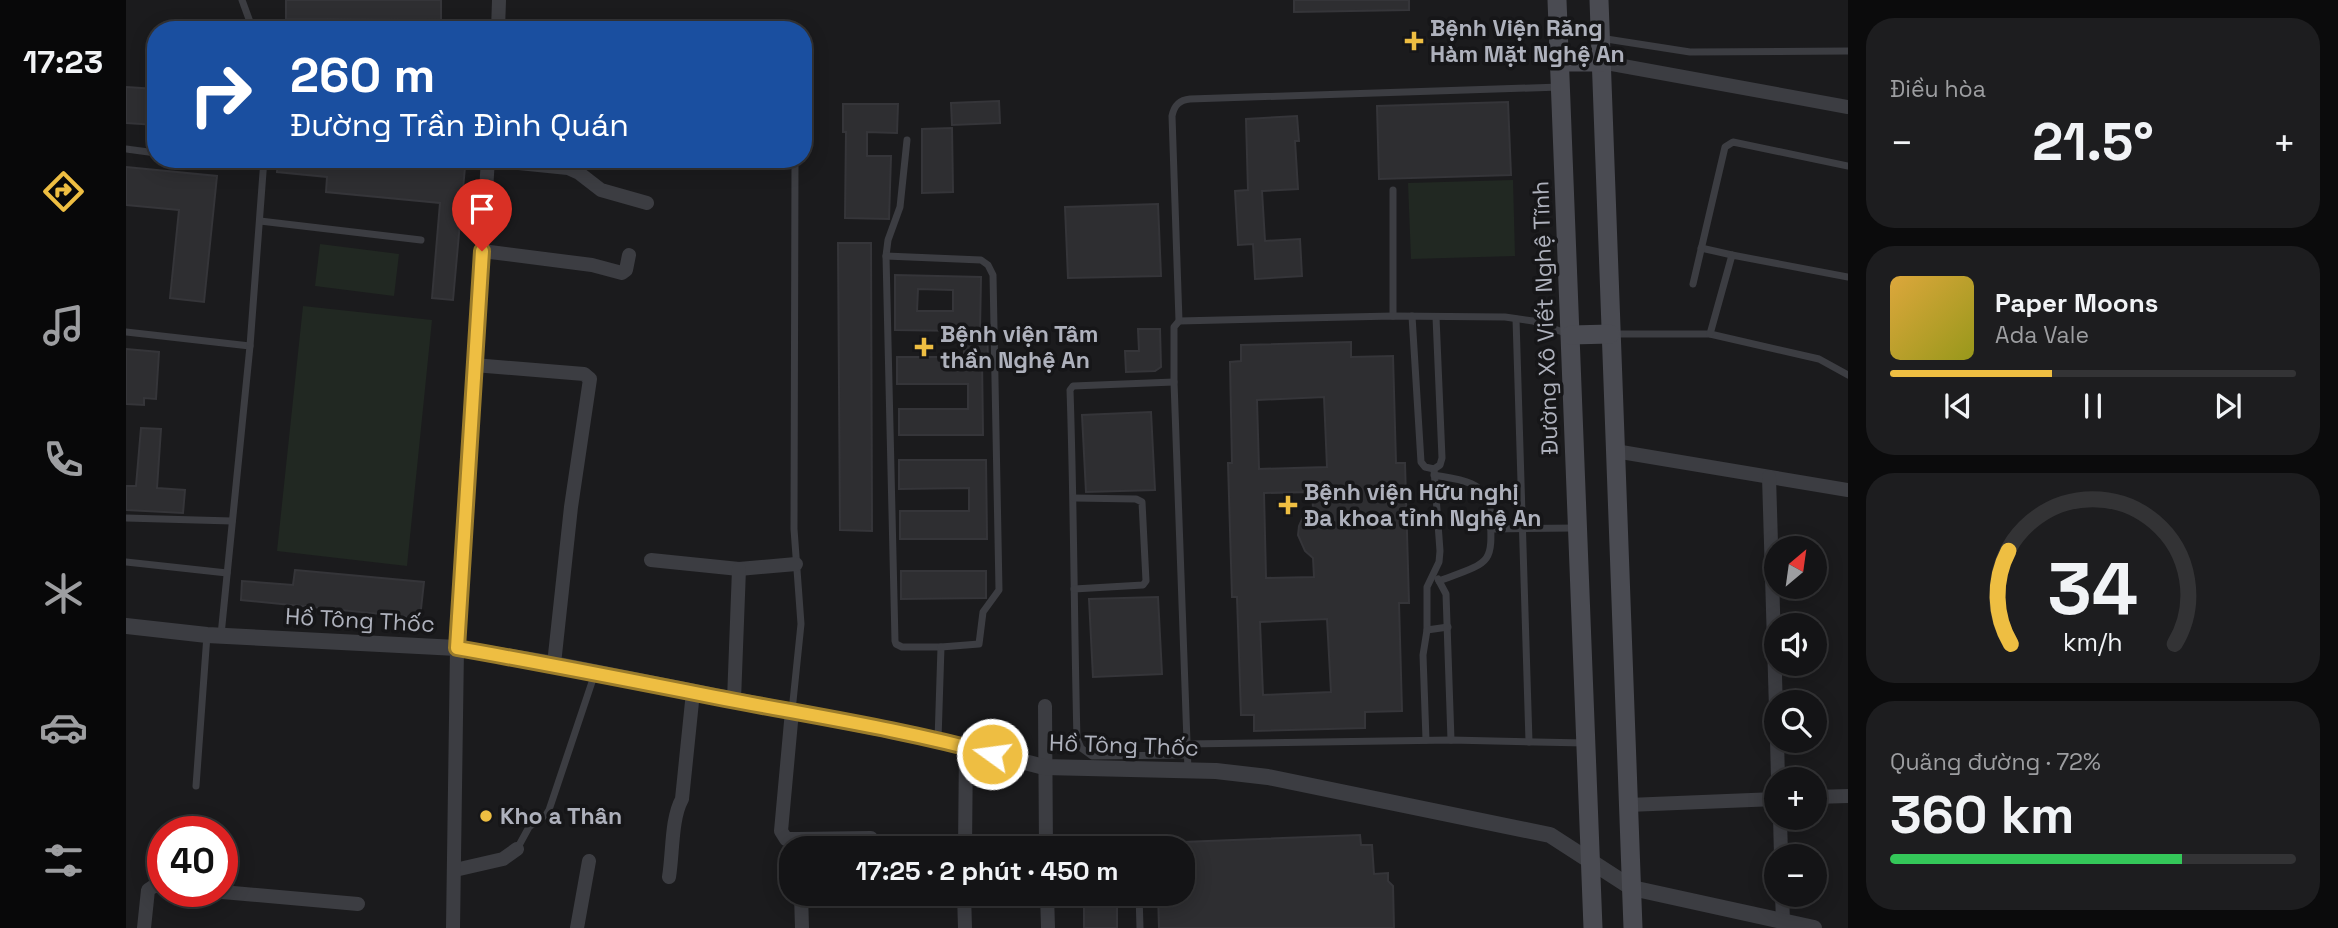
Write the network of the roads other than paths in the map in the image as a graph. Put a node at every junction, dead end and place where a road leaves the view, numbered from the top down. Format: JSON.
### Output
{"nodes":[{"id":1,"x":242,"y":0,"type":"edge"},
{"id":2,"x":499,"y":0,"type":"edge"},
{"id":3,"x":1557,"y":0,"type":"edge"},
{"id":4,"x":1599,"y":0,"type":"edge"},
{"id":5,"x":250,"y":21,"type":"edge"},
{"id":6,"x":498,"y":21,"type":"edge"},
{"id":7,"x":1600,"y":37,"type":"junction"},
{"id":8,"x":1848,"y":51,"type":"edge"},
{"id":9,"x":1560,"y":62,"type":"junction"},
{"id":10,"x":1601,"y":62,"type":"junction"},
{"id":11,"x":1561,"y":87,"type":"junction"},
{"id":12,"x":1848,"y":107,"type":"edge"},
{"id":13,"x":907,"y":140,"type":"dead end"},
{"id":14,"x":126,"y":149,"type":"edge"},
{"id":15,"x":147,"y":152,"type":"edge"},
{"id":16,"x":1848,"y":166,"type":"edge"},
{"id":17,"x":264,"y":168,"type":"edge"},
{"id":18,"x":486,"y":168,"type":"edge"},
{"id":19,"x":568,"y":168,"type":"edge"},
{"id":20,"x":795,"y":168,"type":"edge"},
{"id":21,"x":1393,"y":190,"type":"dead end"},
{"id":22,"x":647,"y":203,"type":"dead end"},
{"id":23,"x":260,"y":221,"type":"junction"},
{"id":24,"x":421,"y":240,"type":"dead end"},
{"id":25,"x":1700,"y":248,"type":"junction"},
{"id":26,"x":482,"y":251,"type":"junction"},
{"id":27,"x":629,"y":255,"type":"dead end"},
{"id":28,"x":1732,"y":255,"type":"junction"},
{"id":29,"x":886,"y":256,"type":"junction"},
{"id":30,"x":1848,"y":277,"type":"edge"},
{"id":31,"x":1693,"y":284,"type":"dead end"},
{"id":32,"x":1393,"y":316,"type":"junction"},
{"id":33,"x":1412,"y":316,"type":"junction"},
{"id":34,"x":1436,"y":317,"type":"junction"},
{"id":35,"x":1516,"y":319,"type":"junction"},
{"id":36,"x":1179,"y":321,"type":"junction"},
{"id":37,"x":126,"y":332,"type":"edge"},
{"id":38,"x":1610,"y":334,"type":"junction"},
{"id":39,"x":1710,"y":334,"type":"junction"},
{"id":40,"x":1571,"y":335,"type":"junction"},
{"id":41,"x":250,"y":346,"type":"junction"},
{"id":42,"x":474,"y":365,"type":"junction"},
{"id":43,"x":1848,"y":375,"type":"edge"},
{"id":44,"x":1174,"y":382,"type":"junction"},
{"id":45,"x":1615,"y":452,"type":"junction"},
{"id":46,"x":1434,"y":472,"type":"junction"},
{"id":47,"x":1769,"y":477,"type":"junction"},
{"id":48,"x":1848,"y":490,"type":"edge"},
{"id":49,"x":1074,"y":498,"type":"junction"},
{"id":50,"x":126,"y":518,"type":"edge"},
{"id":51,"x":232,"y":521,"type":"junction"},
{"id":52,"x":1524,"y":528,"type":"junction"},
{"id":53,"x":1577,"y":528,"type":"junction"},
{"id":54,"x":1490,"y":529,"type":"junction"},
{"id":55,"x":651,"y":560,"type":"dead end"},
{"id":56,"x":126,"y":562,"type":"edge"},
{"id":57,"x":796,"y":564,"type":"junction"},
{"id":58,"x":739,"y":569,"type":"junction"},
{"id":59,"x":227,"y":573,"type":"junction"},
{"id":60,"x":1433,"y":573,"type":"junction"},
{"id":61,"x":1439,"y":581,"type":"junction"},
{"id":62,"x":1073,"y":589,"type":"junction"},
{"id":63,"x":126,"y":626,"type":"edge"},
{"id":64,"x":1448,"y":627,"type":"junction"},
{"id":65,"x":1427,"y":629,"type":"junction"},
{"id":66,"x":214,"y":635,"type":"junction"},
{"id":67,"x":941,"y":647,"type":"junction"},
{"id":68,"x":457,"y":648,"type":"junction"},
{"id":69,"x":554,"y":664,"type":"junction"},
{"id":70,"x":595,"y":673,"type":"junction"},
{"id":71,"x":1775,"y":690,"type":"edge"},
{"id":72,"x":693,"y":692,"type":"junction"},
{"id":73,"x":734,"y":700,"type":"junction"},
{"id":74,"x":1045,"y":706,"type":"dead end"},
{"id":75,"x":792,"y":711,"type":"junction"},
{"id":76,"x":939,"y":740,"type":"junction"},
{"id":77,"x":1426,"y":740,"type":"junction"},
{"id":78,"x":1451,"y":740,"type":"junction"},
{"id":79,"x":1529,"y":743,"type":"junction"},
{"id":80,"x":1586,"y":743,"type":"junction"},
{"id":81,"x":1187,"y":744,"type":"junction"},
{"id":82,"x":967,"y":747,"type":"junction"},
{"id":83,"x":1188,"y":762,"type":"junction"},
{"id":84,"x":1044,"y":767,"type":"junction"},
{"id":85,"x":196,"y":786,"type":"dead end"},
{"id":86,"x":1848,"y":796,"type":"edge"},
{"id":87,"x":1827,"y":797,"type":"edge"},
{"id":88,"x":1764,"y":799,"type":"edge"},
{"id":89,"x":1628,"y":805,"type":"junction"},
{"id":90,"x":784,"y":836,"type":"edge"},
{"id":91,"x":965,"y":836,"type":"edge"},
{"id":92,"x":1046,"y":836,"type":"edge"},
{"id":93,"x":517,"y":849,"type":"joint"},
{"id":94,"x":589,"y":861,"type":"dead end"},
{"id":95,"x":1590,"y":861,"type":"junction"},
{"id":96,"x":454,"y":870,"type":"junction"},
{"id":97,"x":669,"y":877,"type":"dead end"},
{"id":98,"x":1632,"y":888,"type":"junction"},
{"id":99,"x":238,"y":893,"type":"edge"},
{"id":100,"x":147,"y":903,"type":"edge"},
{"id":101,"x":358,"y":904,"type":"dead end"},
{"id":102,"x":801,"y":906,"type":"edge"},
{"id":103,"x":964,"y":906,"type":"edge"},
{"id":104,"x":1047,"y":906,"type":"edge"},
{"id":105,"x":1139,"y":906,"type":"edge"},
{"id":106,"x":1782,"y":907,"type":"edge"},
{"id":107,"x":1783,"y":921,"type":"junction"},
{"id":108,"x":145,"y":928,"type":"edge"},
{"id":109,"x":453,"y":928,"type":"edge"},
{"id":110,"x":577,"y":928,"type":"edge"},
{"id":111,"x":802,"y":928,"type":"edge"},
{"id":112,"x":964,"y":928,"type":"edge"},
{"id":113,"x":1048,"y":928,"type":"edge"},
{"id":114,"x":1140,"y":928,"type":"edge"},
{"id":115,"x":1592,"y":928,"type":"edge"},
{"id":116,"x":1633,"y":928,"type":"edge"},
{"id":117,"x":1814,"y":928,"type":"edge"}],
"edges":[{"from":1,"to":5,"type":"lane"},
{"from":2,"to":6,"type":"street"},
{"from":3,"to":9,"type":"main road","name":"Đường Xô Viết Nghệ Tĩnh"},
{"from":4,"to":7,"type":"main road"},
{"from":7,"to":8,"type":"lane"},
{"from":7,"to":10,"type":"main road"},
{"from":9,"to":10,"type":"main road"},
{"from":9,"to":11,"type":"main road","name":"Đường Xô Viết Nghệ Tĩnh"},
{"from":10,"to":12,"type":"street"},
{"from":10,"to":38,"type":"main road"},
{"from":11,"to":36,"type":"lane"},
{"from":11,"to":40,"type":"main road","name":"Đường Xô Viết Nghệ Tĩnh"},
{"from":13,"to":29,"type":"lane"},
{"from":14,"to":15,"type":"lane"},
{"from":16,"to":25,"type":"lane"},
{"from":17,"to":23,"type":"lane"},
{"from":18,"to":26,"type":"street"},
{"from":19,"to":22,"type":"street"},
{"from":20,"to":57,"type":"lane"},
{"from":21,"to":32,"type":"lane"},
{"from":23,"to":24,"type":"lane"},
{"from":23,"to":41,"type":"lane"},
{"from":25,"to":28,"type":"lane"},
{"from":25,"to":31,"type":"lane"},
{"from":26,"to":27,"type":"street"},
{"from":26,"to":42,"type":"street"},
{"from":28,"to":30,"type":"lane"},
{"from":28,"to":39,"type":"lane"},
{"from":29,"to":67,"type":"lane"},
{"from":29,"to":67,"type":"lane"},
{"from":32,"to":33,"type":"lane"},
{"from":32,"to":36,"type":"lane"},
{"from":33,"to":34,"type":"lane"},
{"from":33,"to":46,"type":"lane"},
{"from":34,"to":35,"type":"lane"},
{"from":34,"to":46,"type":"lane"},
{"from":35,"to":40,"type":"lane"},
{"from":35,"to":52,"type":"lane"},
{"from":36,"to":44,"type":"lane"},
{"from":37,"to":41,"type":"lane"},
{"from":38,"to":39,"type":"lane"},
{"from":38,"to":40,"type":"main road"},
{"from":38,"to":45,"type":"main road"},
{"from":39,"to":43,"type":"lane"},
{"from":40,"to":53,"type":"main road","name":"Đường Xô Viết Nghệ Tĩnh"},
{"from":41,"to":51,"type":"lane"},
{"from":42,"to":68,"type":"street"},
{"from":42,"to":69,"type":"street"},
{"from":44,"to":49,"type":"lane"},
{"from":44,"to":81,"type":"lane"},
{"from":45,"to":47,"type":"street"},
{"from":45,"to":89,"type":"main road"},
{"from":46,"to":54,"type":"lane"},
{"from":46,"to":60,"type":"lane"},
{"from":47,"to":48,"type":"street"},
{"from":47,"to":71,"type":"street"},
{"from":49,"to":62,"type":"lane"},
{"from":49,"to":62,"type":"lane"},
{"from":50,"to":51,"type":"lane"},
{"from":51,"to":59,"type":"lane"},
{"from":52,"to":53,"type":"lane"},
{"from":52,"to":54,"type":"lane"},
{"from":52,"to":79,"type":"lane"},
{"from":53,"to":80,"type":"main road","name":"Đường Xô Viết Nghệ Tĩnh"},
{"from":54,"to":61,"type":"lane"},
{"from":55,"to":58,"type":"street"},
{"from":56,"to":59,"type":"lane"},
{"from":57,"to":58,"type":"street"},
{"from":57,"to":75,"type":"lane"},
{"from":58,"to":73,"type":"street"},
{"from":59,"to":66,"type":"lane"},
{"from":60,"to":61,"type":"lane"},
{"from":60,"to":65,"type":"lane"},
{"from":61,"to":64,"type":"lane"},
{"from":62,"to":83,"type":"lane"},
{"from":63,"to":66,"type":"street","name":"Hồ Tông Thốc"},
{"from":64,"to":65,"type":"lane"},
{"from":64,"to":78,"type":"lane"},
{"from":65,"to":77,"type":"lane"},
{"from":66,"to":68,"type":"street","name":"Hồ Tông Thốc"},
{"from":66,"to":85,"type":"lane"},
{"from":67,"to":76,"type":"lane"},
{"from":68,"to":69,"type":"street","name":"Hồ Tông Thốc"},
{"from":68,"to":96,"type":"street"},
{"from":69,"to":70,"type":"street","name":"Hồ Tông Thốc"},
{"from":70,"to":72,"type":"street","name":"Hồ Tông Thốc"},
{"from":70,"to":93,"type":"lane"},
{"from":72,"to":73,"type":"street","name":"Hồ Tông Thốc"},
{"from":72,"to":97,"type":"street"},
{"from":73,"to":75,"type":"street","name":"Hồ Tông Thốc"},
{"from":74,"to":84,"type":"street"},
{"from":75,"to":76,"type":"street","name":"Hồ Tông Thốc"},
{"from":75,"to":90,"type":"street"},
{"from":76,"to":82,"type":"street","name":"Hồ Tông Thốc"},
{"from":77,"to":78,"type":"lane"},
{"from":77,"to":81,"type":"lane"},
{"from":78,"to":79,"type":"lane"},
{"from":79,"to":80,"type":"lane"},
{"from":80,"to":95,"type":"main road","name":"Đường Xô Viết Nghệ Tĩnh"},
{"from":81,"to":83,"type":"lane"},
{"from":82,"to":84,"type":"street","name":"Hồ Tông Thốc"},
{"from":82,"to":91,"type":"street"},
{"from":83,"to":84,"type":"street","name":"Hồ Tông Thốc"},
{"from":83,"to":95,"type":"street","name":"Hồ Tông Thốc"},
{"from":84,"to":92,"type":"street"},
{"from":86,"to":87,"type":"street"},
{"from":88,"to":89,"type":"street"},
{"from":89,"to":98,"type":"main road"},
{"from":93,"to":96,"type":"street"},
{"from":94,"to":110,"type":"street"},
{"from":95,"to":98,"type":"street","name":"Hồ Tông Thốc"},
{"from":95,"to":115,"type":"main road","name":"Đường Xô Viết Nghệ Tĩnh"},
{"from":96,"to":109,"type":"street"},
{"from":98,"to":107,"type":"street","name":"Hồ Tông Thốc"},
{"from":98,"to":116,"type":"main road"},
{"from":99,"to":101,"type":"street"},
{"from":100,"to":108,"type":"street"},
{"from":102,"to":111,"type":"street"},
{"from":103,"to":112,"type":"street"},
{"from":104,"to":113,"type":"street"},
{"from":105,"to":114,"type":"lane"},
{"from":106,"to":107,"type":"street"},
{"from":107,"to":117,"type":"street","name":"Hồ Tông Thốc"}]}
